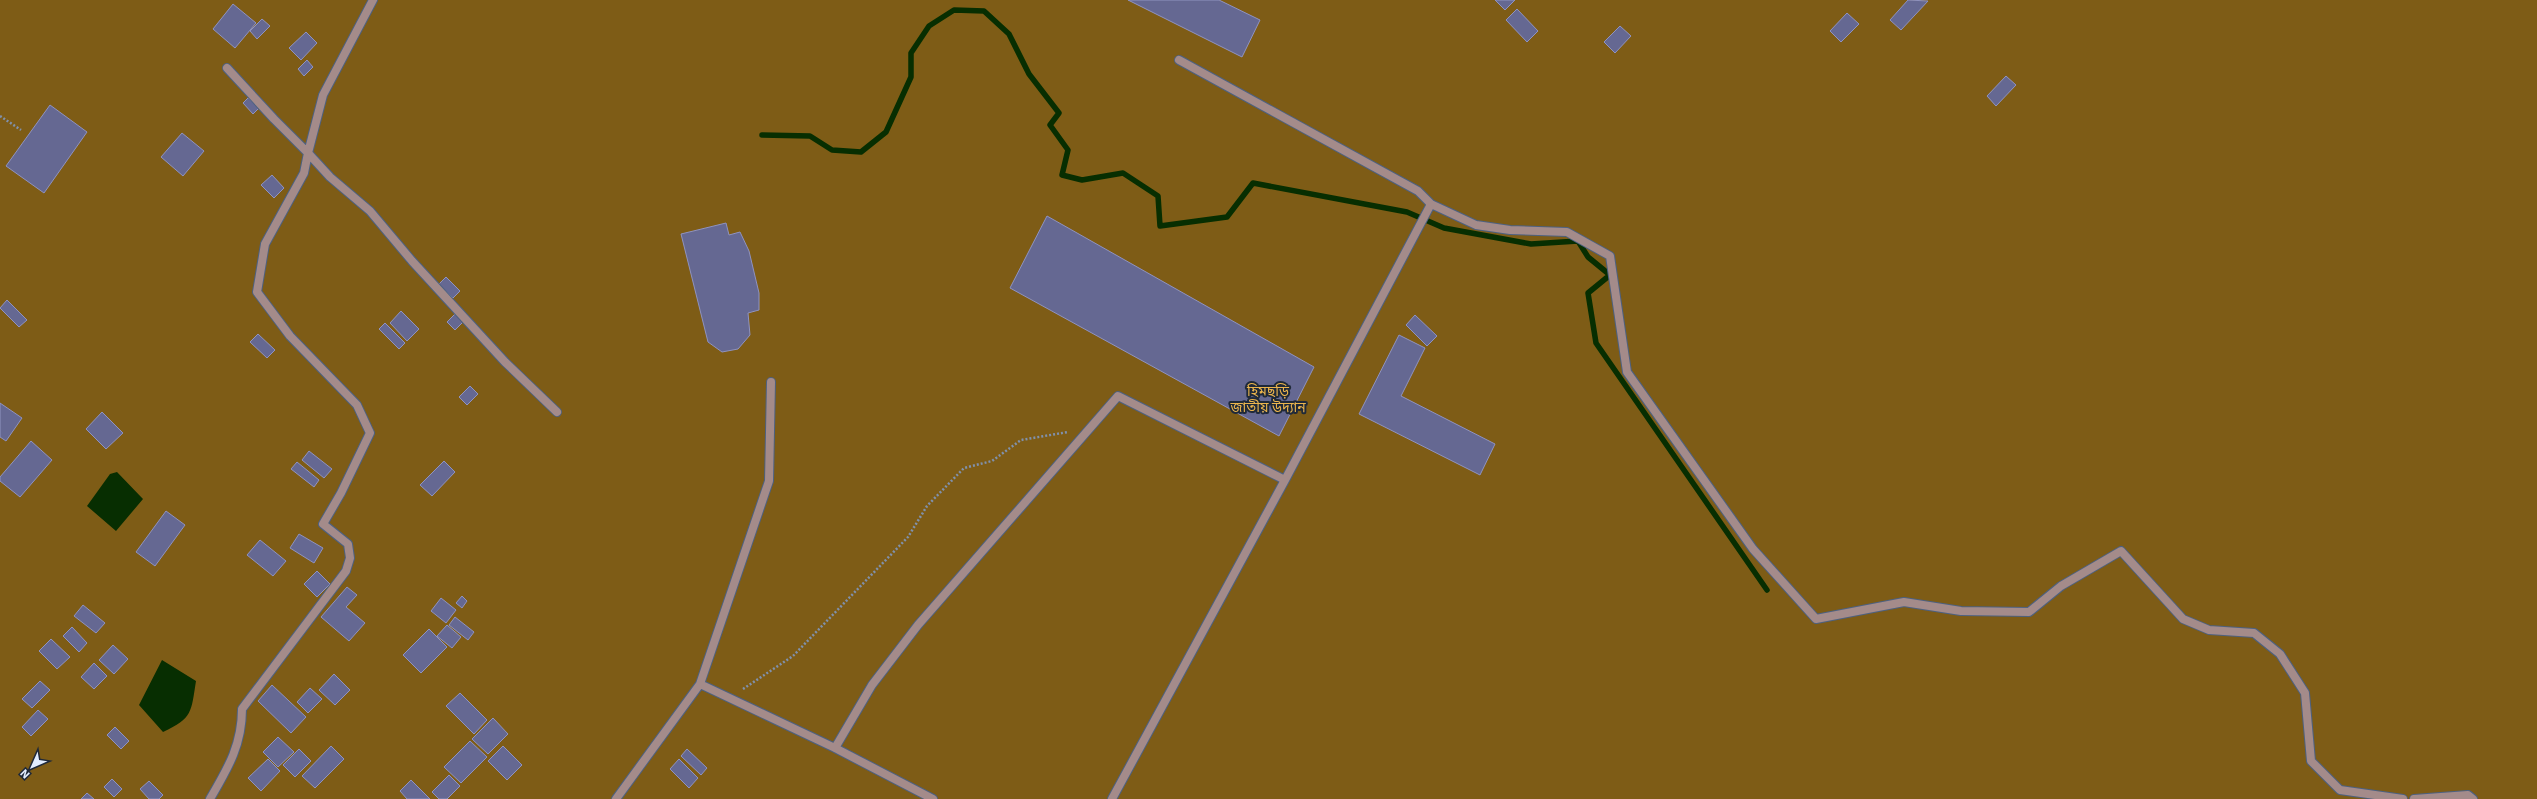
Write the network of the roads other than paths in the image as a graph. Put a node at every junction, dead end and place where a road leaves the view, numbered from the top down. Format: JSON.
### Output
{"nodes":[{"id":1,"x":373,"y":0,"type":"edge"},
{"id":2,"x":1179,"y":60,"type":"dead end"},
{"id":3,"x":227,"y":68,"type":"dead end"},
{"id":4,"x":308,"y":152,"type":"junction"},
{"id":5,"x":1431,"y":204,"type":"junction"},
{"id":6,"x":771,"y":382,"type":"dead end"},
{"id":7,"x":556,"y":412,"type":"dead end"},
{"id":8,"x":1286,"y":480,"type":"junction"},
{"id":9,"x":700,"y":684,"type":"junction"},
{"id":10,"x":835,"y":748,"type":"junction"},
{"id":11,"x":210,"y":799,"type":"edge"},
{"id":12,"x":616,"y":799,"type":"edge"},
{"id":13,"x":933,"y":799,"type":"edge"},
{"id":14,"x":1112,"y":799,"type":"edge"},
{"id":15,"x":2402,"y":799,"type":"edge"},
{"id":16,"x":2414,"y":799,"type":"edge"},
{"id":17,"x":2473,"y":799,"type":"edge"}],
"edges":[{"from":1,"to":4,"type":"street"},
{"from":2,"to":5,"type":"street"},
{"from":3,"to":4,"type":"street"},
{"from":4,"to":7,"type":"street"},
{"from":4,"to":11,"type":"street"},
{"from":5,"to":8,"type":"street"},
{"from":5,"to":15,"type":"street"},
{"from":6,"to":9,"type":"street"},
{"from":8,"to":10,"type":"street"},
{"from":8,"to":14,"type":"street"},
{"from":9,"to":10,"type":"street"},
{"from":9,"to":12,"type":"street"},
{"from":10,"to":13,"type":"street"},
{"from":16,"to":17,"type":"street"}]}
